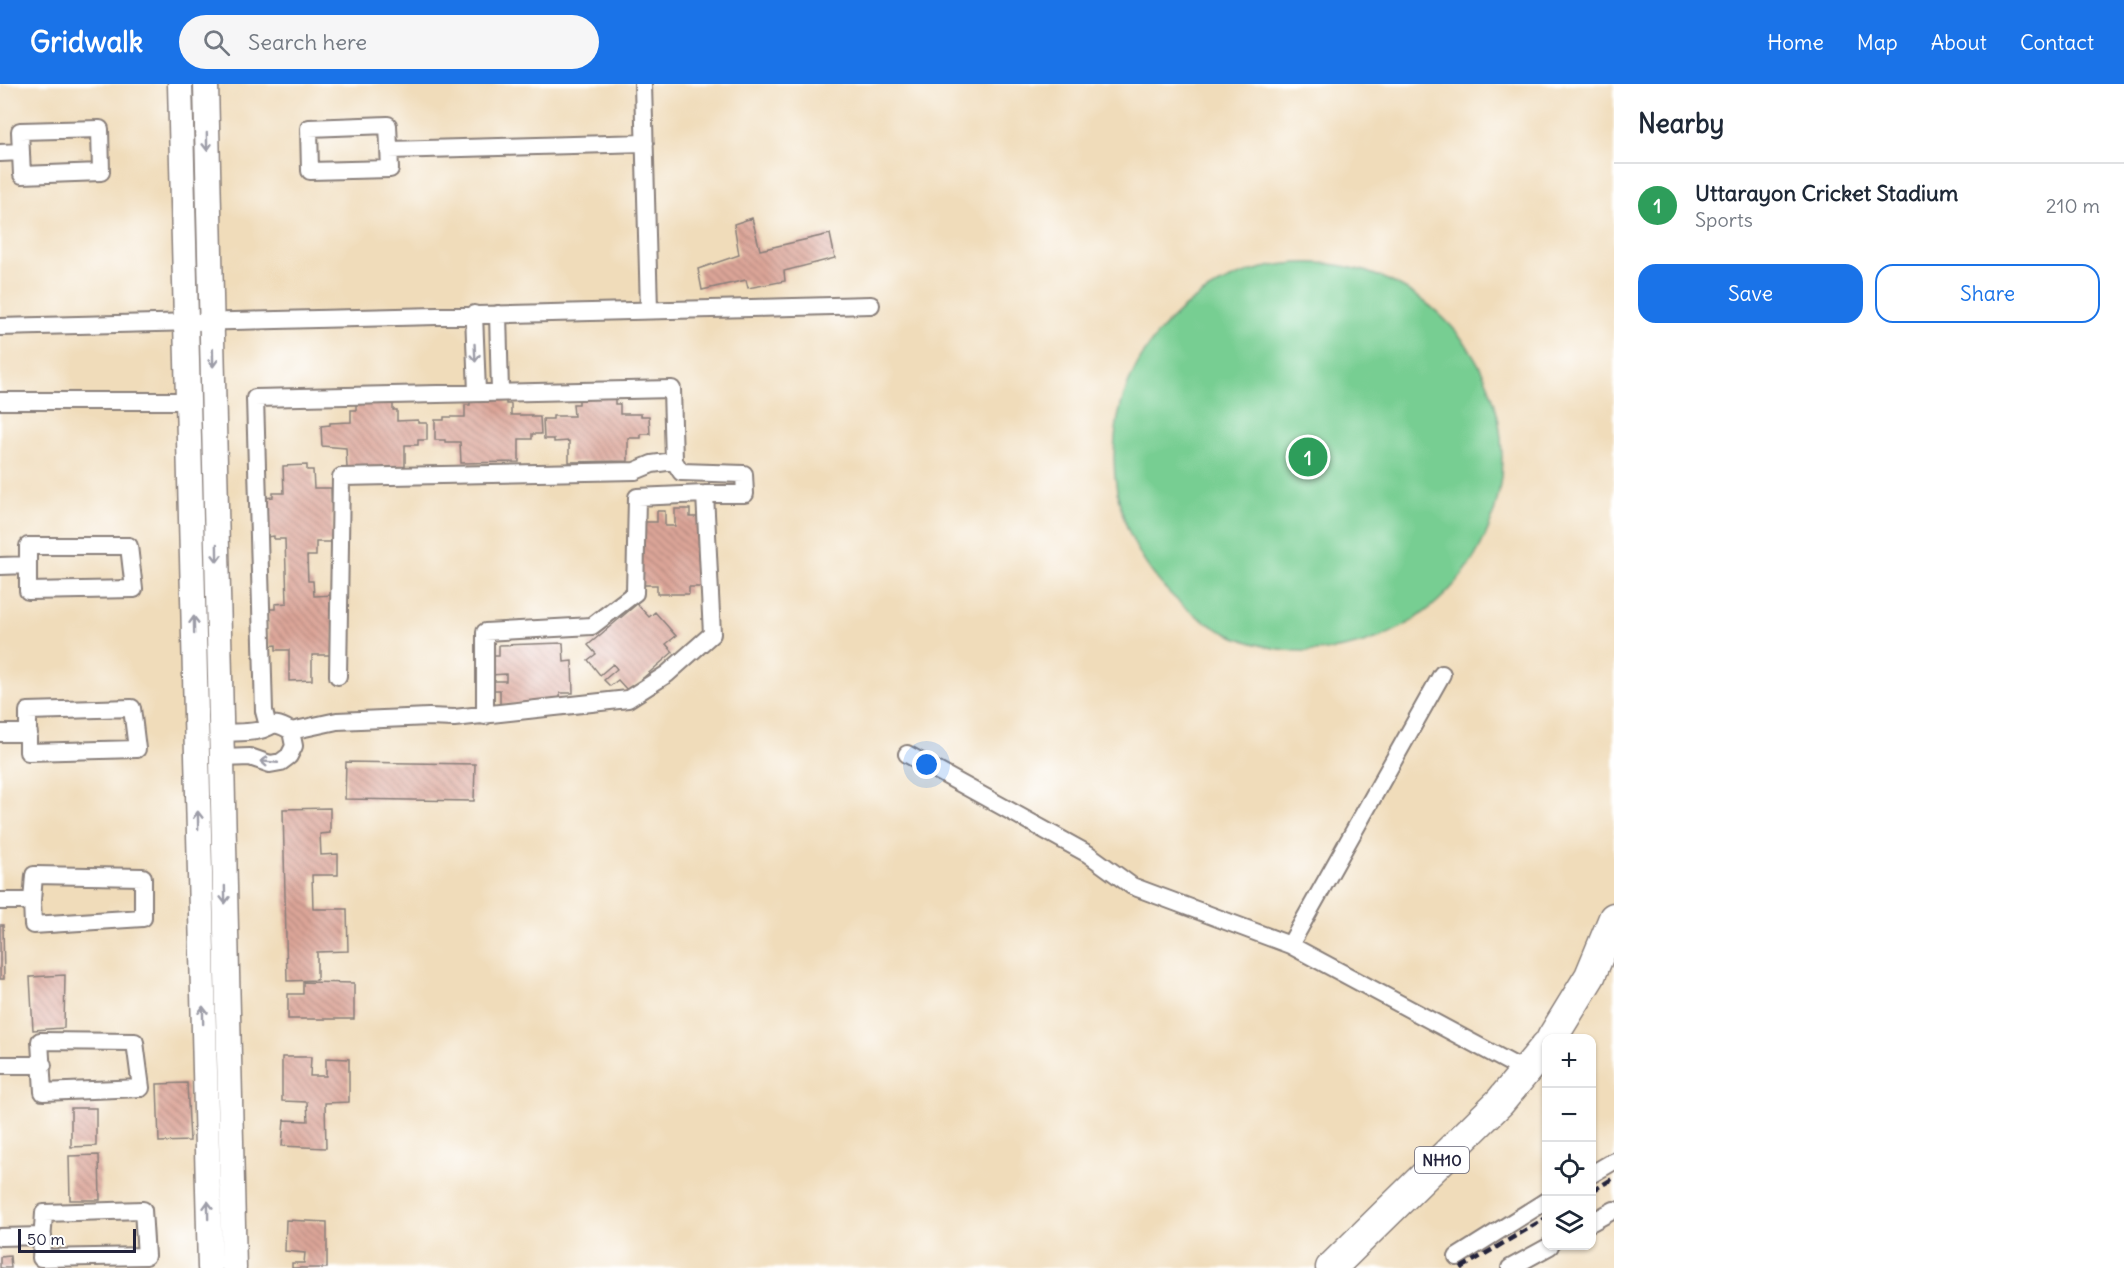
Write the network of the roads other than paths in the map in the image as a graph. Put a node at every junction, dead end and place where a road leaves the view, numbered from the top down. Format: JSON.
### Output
{"nodes":[{"id":1,"x":180,"y":84,"type":"edge"},
{"id":2,"x":206,"y":84,"type":"edge"},
{"id":3,"x":643,"y":84,"type":"edge"},
{"id":4,"x":645,"y":142,"type":"junction"},
{"id":5,"x":389,"y":150,"type":"junction"},
{"id":6,"x":21,"y":152,"type":"junction"},
{"id":7,"x":0,"y":153,"type":"edge"},
{"id":8,"x":871,"y":305,"type":"dead end"},
{"id":9,"x":648,"y":310,"type":"junction"},
{"id":10,"x":474,"y":314,"type":"junction"},
{"id":11,"x":498,"y":314,"type":"junction"},
{"id":12,"x":212,"y":321,"type":"junction"},
{"id":13,"x":186,"y":322,"type":"junction"},
{"id":14,"x":0,"y":327,"type":"edge"},
{"id":15,"x":477,"y":392,"type":"junction"},
{"id":16,"x":500,"y":392,"type":"junction"},
{"id":17,"x":0,"y":401,"type":"edge"},
{"id":18,"x":188,"y":401,"type":"junction"},
{"id":19,"x":674,"y":460,"type":"junction"},
{"id":20,"x":705,"y":494,"type":"junction"},
{"id":21,"x":0,"y":566,"type":"edge"},
{"id":22,"x":28,"y":566,"type":"junction"},
{"id":23,"x":1442,"y":674,"type":"dead end"},
{"id":24,"x":338,"y":676,"type":"dead end"},
{"id":25,"x":485,"y":716,"type":"junction"},
{"id":26,"x":268,"y":726,"type":"junction"},
{"id":27,"x":291,"y":731,"type":"junction"},
{"id":28,"x":0,"y":733,"type":"edge"},
{"id":29,"x":29,"y":733,"type":"junction"},
{"id":30,"x":221,"y":733,"type":"junction"},
{"id":31,"x":907,"y":754,"type":"dead end"},
{"id":32,"x":222,"y":758,"type":"junction"},
{"id":33,"x":0,"y":901,"type":"edge"},
{"id":34,"x":32,"y":901,"type":"junction"},
{"id":35,"x":1614,"y":918,"type":"edge"},
{"id":36,"x":1290,"y":945,"type":"junction"},
{"id":37,"x":1607,"y":952,"type":"edge"},
{"id":38,"x":1554,"y":1034,"type":"edge"},
{"id":39,"x":1542,"y":1051,"type":"edge"},
{"id":40,"x":0,"y":1065,"type":"edge"},
{"id":41,"x":43,"y":1065,"type":"junction"},
{"id":42,"x":1527,"y":1072,"type":"junction"},
{"id":43,"x":1614,"y":1161,"type":"edge"},
{"id":44,"x":1596,"y":1172,"type":"edge"},
{"id":45,"x":1542,"y":1204,"type":"edge"},
{"id":46,"x":1614,"y":1210,"type":"edge"},
{"id":47,"x":1596,"y":1220,"type":"edge"},
{"id":48,"x":43,"y":1236,"type":"junction"},
{"id":49,"x":0,"y":1237,"type":"edge"},
{"id":50,"x":1542,"y":1250,"type":"edge"},
{"id":51,"x":1457,"y":1257,"type":"dead end"},
{"id":52,"x":210,"y":1268,"type":"edge"},
{"id":53,"x":234,"y":1268,"type":"edge"},
{"id":54,"x":1331,"y":1268,"type":"edge"},
{"id":55,"x":1510,"y":1268,"type":"edge"}],
"edges":[{"from":1,"to":13,"type":"street"},
{"from":2,"to":12,"type":"street","one_way":true},
{"from":3,"to":4,"type":"street"},
{"from":4,"to":5,"type":"street"},
{"from":4,"to":9,"type":"street"},
{"from":5,"to":5,"type":"street"},
{"from":6,"to":6,"type":"street"},
{"from":6,"to":7,"type":"street"},
{"from":8,"to":9,"type":"street"},
{"from":9,"to":11,"type":"street"},
{"from":10,"to":11,"type":"street"},
{"from":10,"to":12,"type":"street"},
{"from":10,"to":15,"type":"street","one_way":true},
{"from":11,"to":16,"type":"street"},
{"from":12,"to":13,"type":"street"},
{"from":12,"to":30,"type":"street","one_way":true},
{"from":13,"to":14,"type":"street"},
{"from":13,"to":18,"type":"street"},
{"from":15,"to":16,"type":"street"},
{"from":15,"to":26,"type":"street"},
{"from":16,"to":19,"type":"street"},
{"from":17,"to":18,"type":"street"},
{"from":52,"to":18,"type":"street","one_way":true},
{"from":19,"to":20,"type":"street"},
{"from":19,"to":24,"type":"street"},
{"from":20,"to":25,"type":"street"},
{"from":20,"to":25,"type":"street"},
{"from":21,"to":22,"type":"street"},
{"from":22,"to":22,"type":"street"},
{"from":23,"to":36,"type":"street"},
{"from":25,"to":27,"type":"street"},
{"from":26,"to":27,"type":"street"},
{"from":26,"to":30,"type":"street"},
{"from":27,"to":32,"type":"street","one_way":true},
{"from":28,"to":29,"type":"street"},
{"from":29,"to":29,"type":"street"},
{"from":30,"to":32,"type":"street"},
{"from":31,"to":36,"type":"street"},
{"from":32,"to":53,"type":"street","one_way":true},
{"from":33,"to":34,"type":"street"},
{"from":34,"to":34,"type":"street"},
{"from":35,"to":37,"type":"highway"},
{"from":36,"to":42,"type":"street"},
{"from":37,"to":38,"type":"highway"},
{"from":39,"to":42,"type":"highway","number":"NH10"},
{"from":40,"to":41,"type":"street"},
{"from":41,"to":41,"type":"street"},
{"from":42,"to":54,"type":"highway","number":"NH10"},
{"from":43,"to":44,"type":"street"},
{"from":45,"to":51,"type":"street"},
{"from":46,"to":47,"type":"street"},
{"from":48,"to":48,"type":"street"},
{"from":48,"to":49,"type":"street"},
{"from":50,"to":55,"type":"street"}]}
